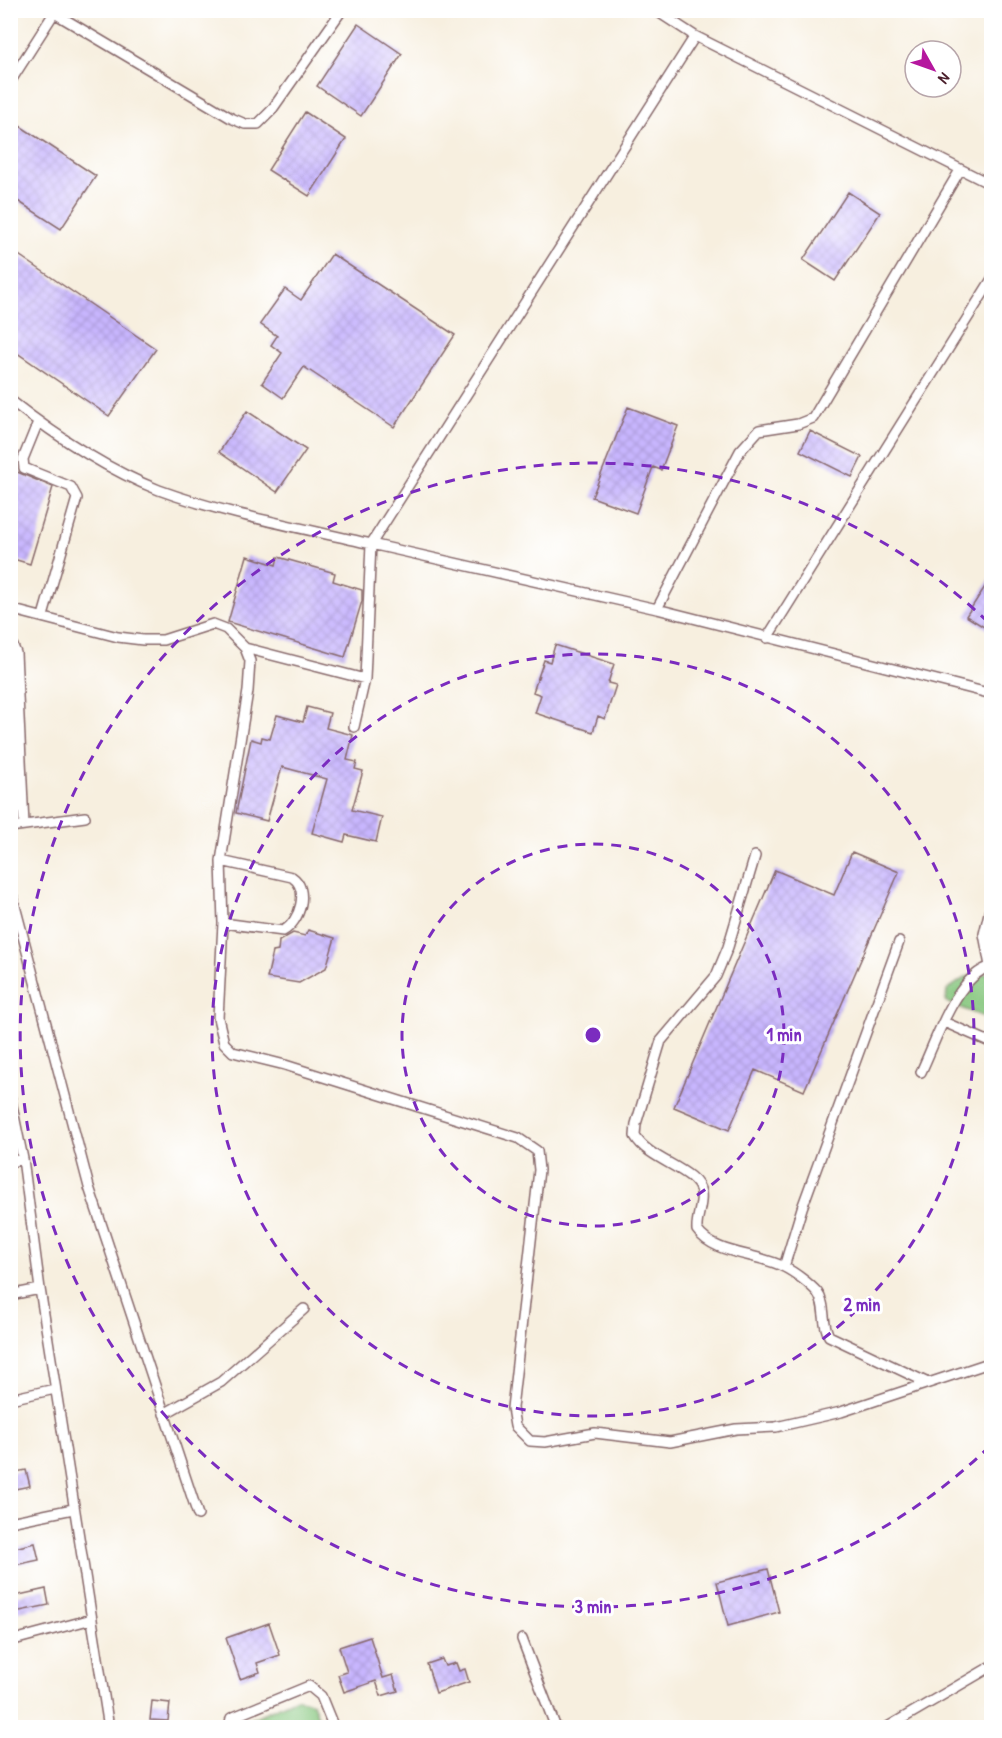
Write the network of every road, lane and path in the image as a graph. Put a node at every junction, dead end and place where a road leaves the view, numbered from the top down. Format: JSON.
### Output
{"nodes":[{"id":1,"x":342,"y":10,"type":"edge"},
{"id":2,"x":655,"y":10,"type":"edge"},
{"id":3,"x":56,"y":12,"type":"edge"},
{"id":4,"x":695,"y":36,"type":"junction"},
{"id":5,"x":10,"y":82,"type":"edge"},
{"id":6,"x":960,"y":170,"type":"junction"},
{"id":7,"x":992,"y":185,"type":"edge"},
{"id":8,"x":992,"y":279,"type":"edge"},
{"id":9,"x":10,"y":400,"type":"edge"},
{"id":10,"x":38,"y":422,"type":"junction"},
{"id":11,"x":371,"y":544,"type":"junction"},
{"id":12,"x":10,"y":609,"type":"edge"},
{"id":13,"x":657,"y":609,"type":"junction"},
{"id":14,"x":44,"y":616,"type":"junction"},
{"id":15,"x":767,"y":638,"type":"junction"},
{"id":16,"x":10,"y":639,"type":"edge"},
{"id":17,"x":245,"y":648,"type":"junction"},
{"id":18,"x":365,"y":679,"type":"junction"},
{"id":19,"x":992,"y":694,"type":"edge"},
{"id":20,"x":354,"y":727,"type":"dead end"},
{"id":21,"x":85,"y":817,"type":"dead end"},
{"id":22,"x":24,"y":825,"type":"junction"},
{"id":23,"x":10,"y":827,"type":"edge"},
{"id":24,"x":755,"y":855,"type":"dead end"},
{"id":25,"x":221,"y":861,"type":"junction"},
{"id":26,"x":10,"y":887,"type":"edge"},
{"id":27,"x":992,"y":901,"type":"edge"},
{"id":28,"x":223,"y":923,"type":"junction"},
{"id":29,"x":898,"y":942,"type":"dead end"},
{"id":30,"x":991,"y":966,"type":"edge"},
{"id":31,"x":944,"y":1022,"type":"junction"},
{"id":32,"x":992,"y":1043,"type":"edge"},
{"id":33,"x":921,"y":1072,"type":"dead end"},
{"id":34,"x":10,"y":1096,"type":"edge"},
{"id":35,"x":23,"y":1159,"type":"junction"},
{"id":36,"x":10,"y":1162,"type":"edge"},
{"id":37,"x":784,"y":1267,"type":"junction"},
{"id":38,"x":40,"y":1289,"type":"junction"},
{"id":39,"x":10,"y":1294,"type":"edge"},
{"id":40,"x":304,"y":1310,"type":"dead end"},
{"id":41,"x":992,"y":1362,"type":"edge"},
{"id":42,"x":928,"y":1383,"type":"junction"},
{"id":43,"x":55,"y":1389,"type":"junction"},
{"id":44,"x":10,"y":1399,"type":"edge"},
{"id":45,"x":165,"y":1414,"type":"junction"},
{"id":46,"x":73,"y":1509,"type":"junction"},
{"id":47,"x":198,"y":1515,"type":"dead end"},
{"id":48,"x":10,"y":1522,"type":"edge"},
{"id":49,"x":92,"y":1619,"type":"junction"},
{"id":50,"x":522,"y":1639,"type":"dead end"},
{"id":51,"x":10,"y":1641,"type":"edge"},
{"id":52,"x":990,"y":1671,"type":"edge"},
{"id":53,"x":109,"y":1728,"type":"edge"},
{"id":54,"x":229,"y":1728,"type":"edge"},
{"id":55,"x":334,"y":1728,"type":"edge"},
{"id":56,"x":556,"y":1728,"type":"edge"},
{"id":57,"x":886,"y":1728,"type":"edge"}],
"edges":[{"from":1,"to":3,"type":"lane"},
{"from":2,"to":4,"type":"lane"},
{"from":3,"to":5,"type":"lane"},
{"from":4,"to":6,"type":"lane"},
{"from":4,"to":11,"type":"lane"},
{"from":6,"to":7,"type":"lane"},
{"from":6,"to":13,"type":"lane"},
{"from":8,"to":15,"type":"lane"},
{"from":9,"to":10,"type":"lane"},
{"from":10,"to":11,"type":"lane"},
{"from":10,"to":14,"type":"lane"},
{"from":11,"to":13,"type":"lane"},
{"from":11,"to":18,"type":"lane"},
{"from":12,"to":14,"type":"lane"},
{"from":13,"to":15,"type":"lane"},
{"from":14,"to":17,"type":"lane"},
{"from":15,"to":19,"type":"lane"},
{"from":16,"to":22,"type":"lane"},
{"from":17,"to":18,"type":"lane"},
{"from":17,"to":25,"type":"lane"},
{"from":18,"to":20,"type":"lane"},
{"from":21,"to":22,"type":"lane"},
{"from":22,"to":23,"type":"lane"},
{"from":24,"to":37,"type":"lane"},
{"from":25,"to":28,"type":"lane"},
{"from":25,"to":28,"type":"lane"},
{"from":26,"to":45,"type":"lane"},
{"from":27,"to":30,"type":"lane"},
{"from":28,"to":42,"type":"lane"},
{"from":29,"to":37,"type":"lane"},
{"from":30,"to":31,"type":"lane"},
{"from":31,"to":32,"type":"lane"},
{"from":31,"to":33,"type":"lane"},
{"from":34,"to":35,"type":"lane"},
{"from":35,"to":36,"type":"lane"},
{"from":35,"to":38,"type":"lane"},
{"from":37,"to":42,"type":"lane"},
{"from":38,"to":39,"type":"lane"},
{"from":38,"to":43,"type":"lane"},
{"from":40,"to":45,"type":"lane"},
{"from":41,"to":42,"type":"lane"},
{"from":43,"to":44,"type":"lane"},
{"from":43,"to":46,"type":"lane"},
{"from":45,"to":47,"type":"lane"},
{"from":46,"to":48,"type":"lane"},
{"from":46,"to":49,"type":"lane"},
{"from":49,"to":51,"type":"lane"},
{"from":49,"to":53,"type":"lane"},
{"from":50,"to":56,"type":"lane"},
{"from":52,"to":57,"type":"lane"},
{"from":54,"to":55,"type":"lane"}]}
